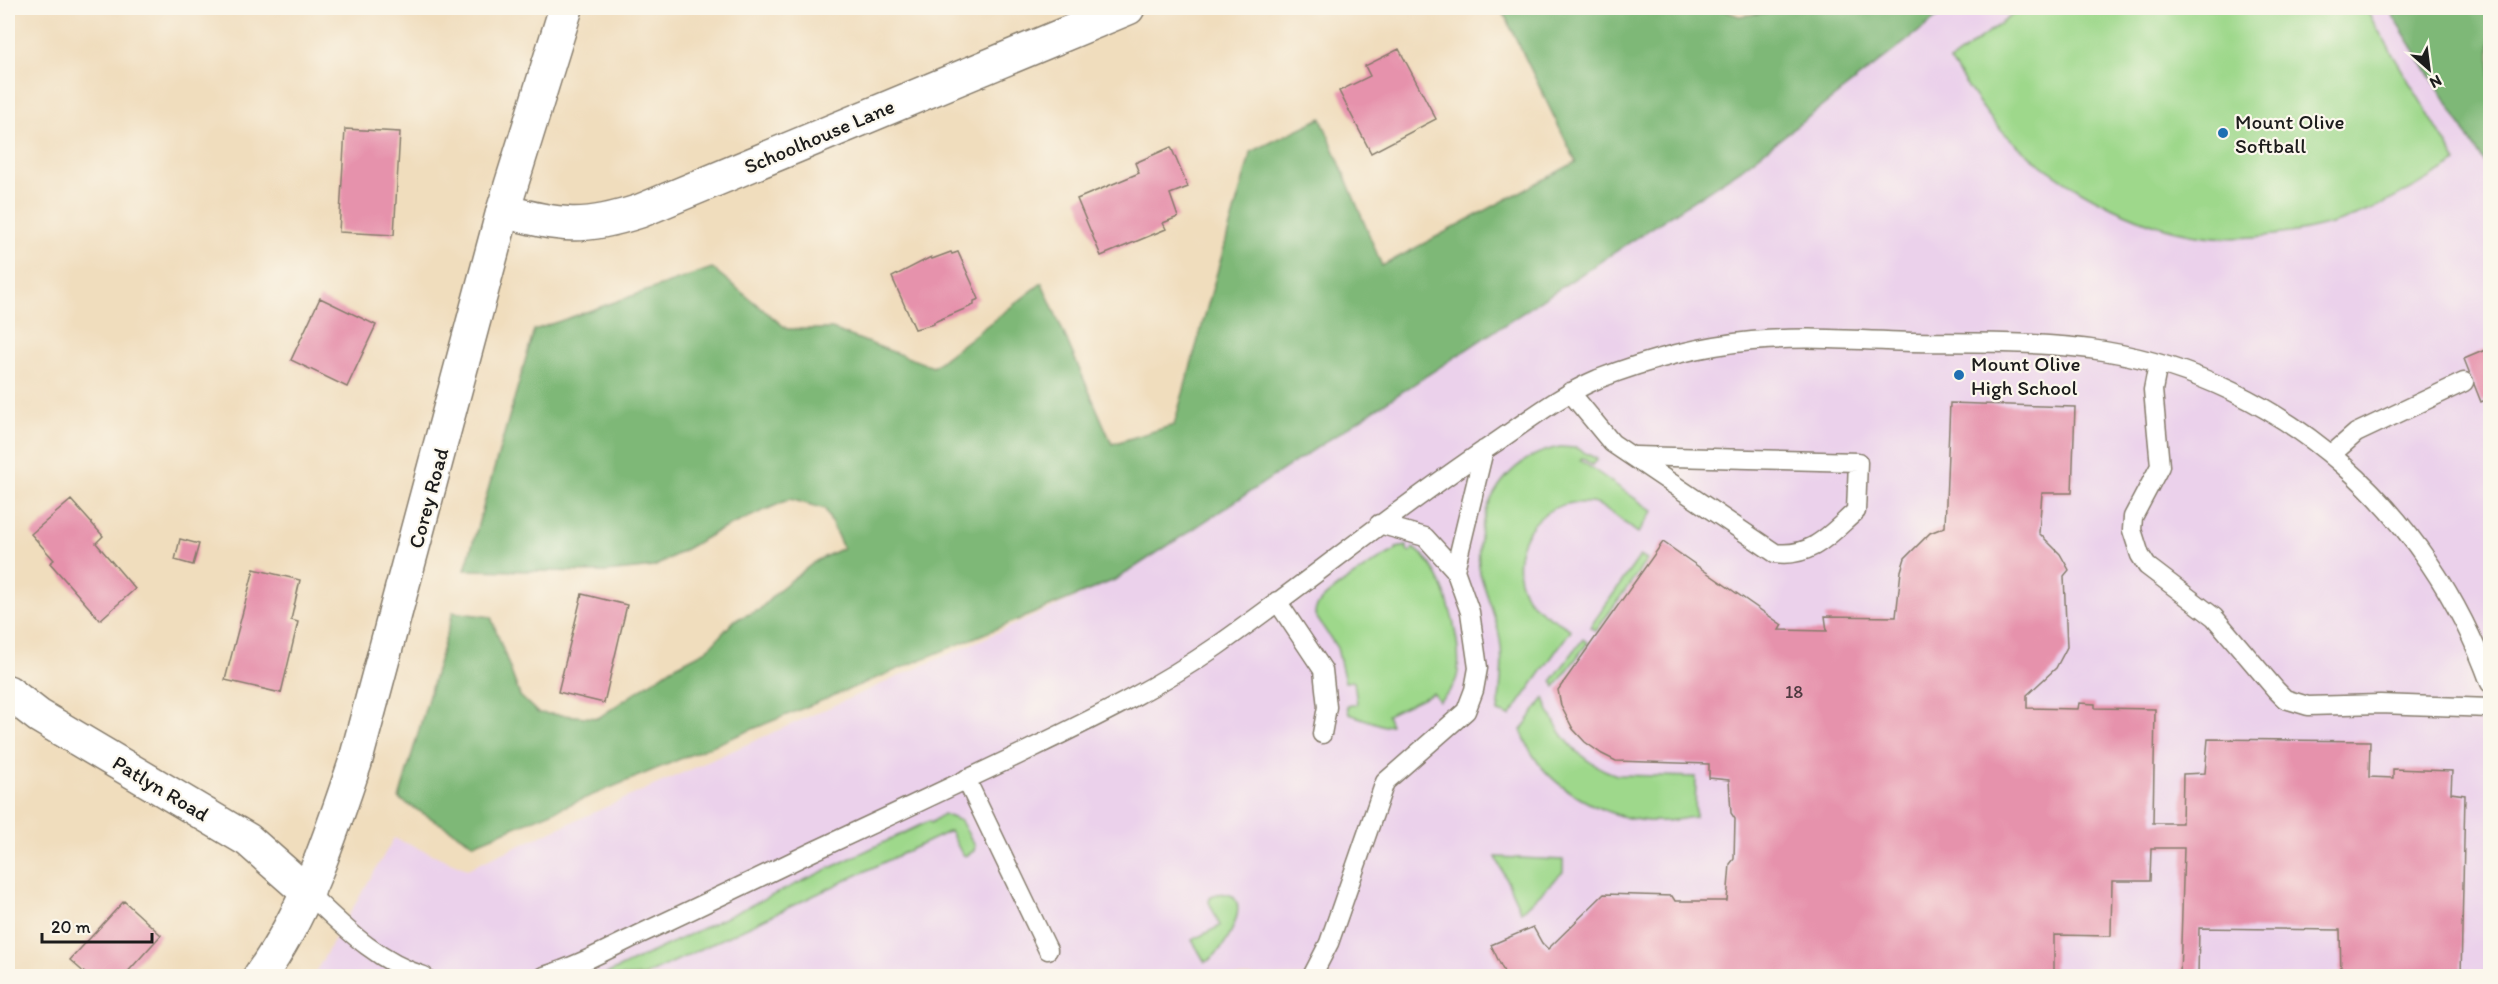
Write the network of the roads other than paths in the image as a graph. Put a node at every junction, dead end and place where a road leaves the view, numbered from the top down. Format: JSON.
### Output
{"nodes":[{"id":1,"x":566,"y":8,"type":"edge"},
{"id":2,"x":1128,"y":8,"type":"edge"},
{"id":3,"x":503,"y":211,"type":"junction"},
{"id":4,"x":2158,"y":364,"type":"junction"},
{"id":5,"x":2464,"y":382,"type":"dead end"},
{"id":6,"x":1570,"y":392,"type":"junction"},
{"id":7,"x":1484,"y":450,"type":"junction"},
{"id":8,"x":2332,"y":454,"type":"junction"},
{"id":9,"x":1635,"y":456,"type":"junction"},
{"id":10,"x":1379,"y":524,"type":"junction"},
{"id":11,"x":1455,"y":570,"type":"junction"},
{"id":12,"x":1277,"y":601,"type":"junction"},
{"id":13,"x":2490,"y":683,"type":"edge"},
{"id":14,"x":8,"y":692,"type":"edge"},
{"id":15,"x":2490,"y":708,"type":"edge"},
{"id":16,"x":1322,"y":734,"type":"dead end"},
{"id":17,"x":966,"y":779,"type":"junction"},
{"id":18,"x":308,"y":893,"type":"junction"},
{"id":19,"x":1048,"y":950,"type":"dead end"},
{"id":20,"x":260,"y":976,"type":"edge"},
{"id":21,"x":420,"y":976,"type":"edge"},
{"id":22,"x":544,"y":976,"type":"edge"},
{"id":23,"x":1312,"y":976,"type":"edge"}],
"edges":[{"from":1,"to":3,"type":"street","name":"Corey Road"},
{"from":2,"to":3,"type":"street","name":"Schoolhouse Lane"},
{"from":3,"to":18,"type":"street","name":"Corey Road"},
{"from":4,"to":6,"type":"lane"},
{"from":4,"to":8,"type":"lane"},
{"from":4,"to":15,"type":"lane"},
{"from":5,"to":8,"type":"lane"},
{"from":6,"to":7,"type":"lane"},
{"from":6,"to":9,"type":"lane"},
{"from":7,"to":10,"type":"lane"},
{"from":7,"to":11,"type":"lane"},
{"from":8,"to":13,"type":"lane"},
{"from":9,"to":9,"type":"lane"},
{"from":10,"to":11,"type":"lane"},
{"from":10,"to":12,"type":"lane"},
{"from":11,"to":23,"type":"lane"},
{"from":12,"to":16,"type":"lane"},
{"from":12,"to":17,"type":"lane"},
{"from":14,"to":18,"type":"street","name":"Patlyn Road"},
{"from":17,"to":19,"type":"lane"},
{"from":17,"to":22,"type":"lane"},
{"from":18,"to":20,"type":"street","name":"Corey Road"},
{"from":18,"to":21,"type":"lane"}]}
